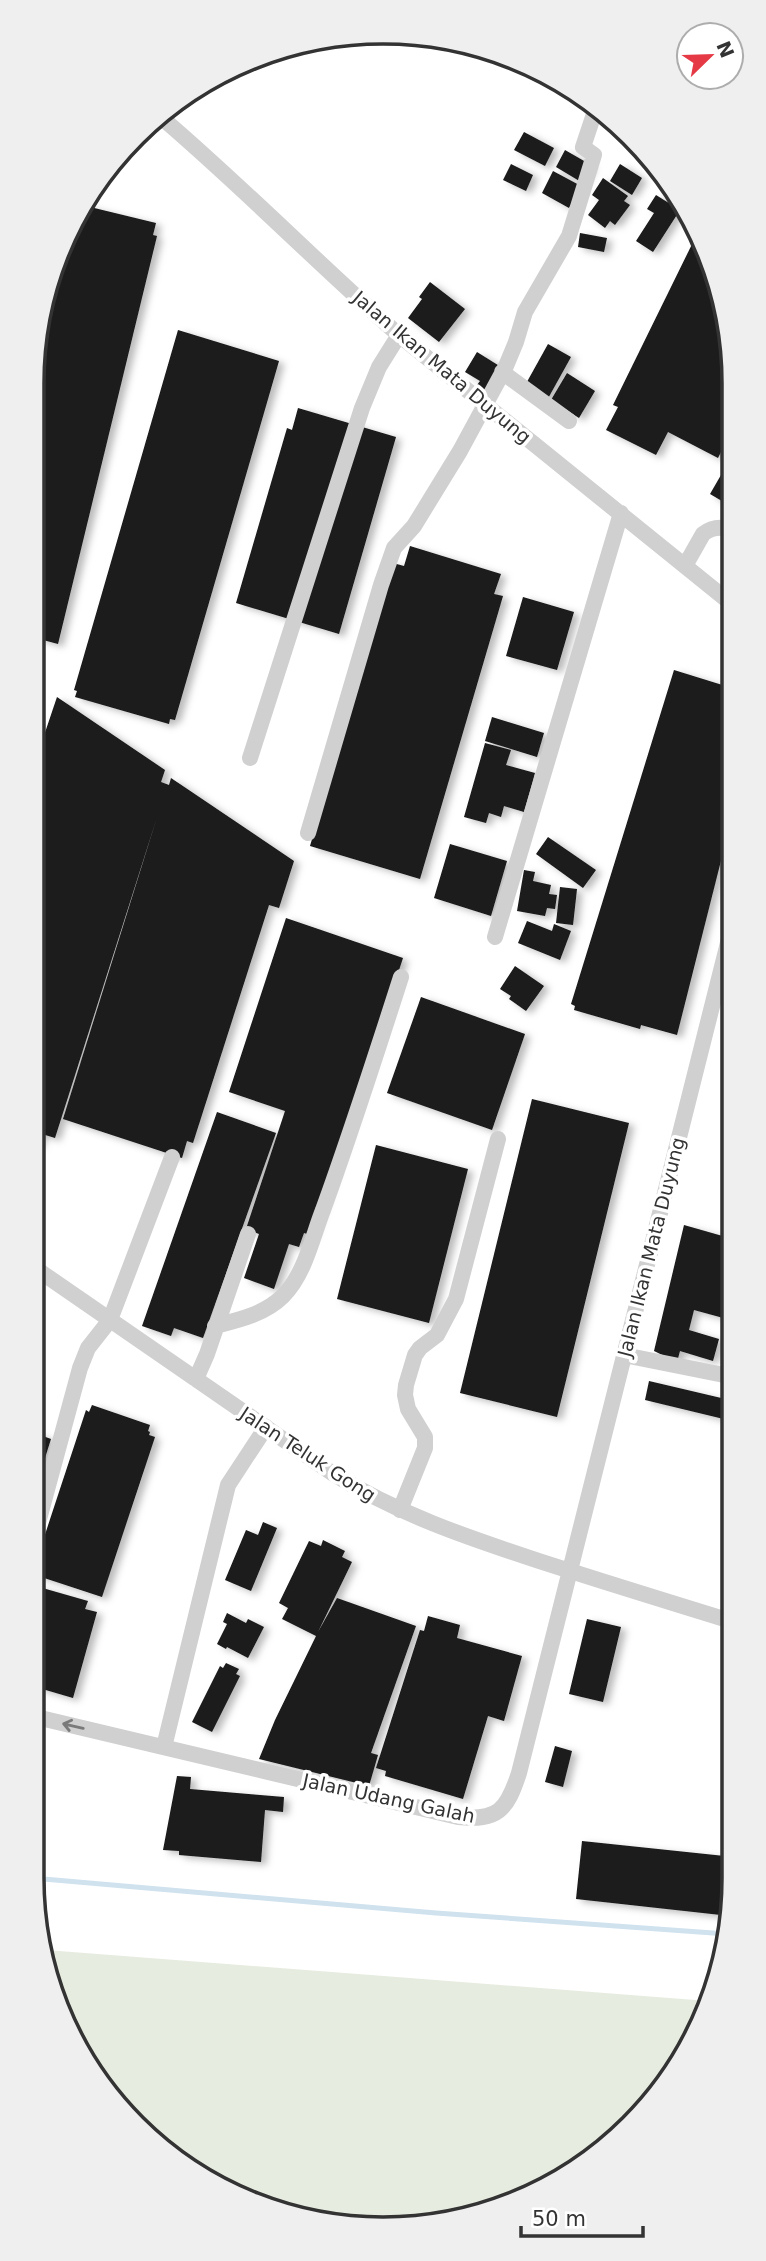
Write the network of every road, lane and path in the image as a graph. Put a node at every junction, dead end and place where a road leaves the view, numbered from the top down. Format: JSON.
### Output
{"nodes":[{"id":1,"x":593,"y":117,"type":"edge"},
{"id":2,"x":166,"y":122,"type":"edge"},
{"id":3,"x":399,"y":335,"type":"junction"},
{"id":4,"x":502,"y":372,"type":"junction"},
{"id":5,"x":484,"y":403,"type":"junction"},
{"id":6,"x":569,"y":421,"type":"dead end"},
{"id":7,"x":621,"y":513,"type":"junction"},
{"id":8,"x":722,"y":527,"type":"edge"},
{"id":9,"x":686,"y":564,"type":"junction"},
{"id":10,"x":722,"y":595,"type":"edge"},
{"id":11,"x":250,"y":758,"type":"dead end"},
{"id":12,"x":308,"y":833,"type":"dead end"},
{"id":13,"x":495,"y":937,"type":"dead end"},
{"id":14,"x":722,"y":967,"type":"edge"},
{"id":15,"x":401,"y":977,"type":"dead end"},
{"id":16,"x":498,"y":1139,"type":"dead end"},
{"id":17,"x":172,"y":1157,"type":"dead end"},
{"id":18,"x":248,"y":1234,"type":"dead end"},
{"id":19,"x":44,"y":1274,"type":"edge"},
{"id":20,"x":110,"y":1320,"type":"junction"},
{"id":21,"x":215,"y":1326,"type":"junction"},
{"id":22,"x":624,"y":1355,"type":"junction"},
{"id":23,"x":722,"y":1375,"type":"edge"},
{"id":24,"x":196,"y":1380,"type":"junction"},
{"id":25,"x":266,"y":1427,"type":"junction"},
{"id":26,"x":44,"y":1501,"type":"edge"},
{"id":27,"x":400,"y":1510,"type":"junction"},
{"id":28,"x":570,"y":1572,"type":"junction"},
{"id":29,"x":722,"y":1618,"type":"edge"},
{"id":30,"x":44,"y":1719,"type":"edge"},
{"id":31,"x":164,"y":1747,"type":"junction"}],
"edges":[{"from":1,"to":4,"type":"street"},
{"from":2,"to":3,"type":"street","name":"Jalan Ikan Mata Duyung"},
{"from":3,"to":5,"type":"street","name":"Jalan Ikan Mata Duyung"},
{"from":3,"to":11,"type":"street"},
{"from":4,"to":5,"type":"street"},
{"from":4,"to":6,"type":"street"},
{"from":5,"to":7,"type":"street","name":"Jalan Ikan Mata Duyung"},
{"from":5,"to":12,"type":"street"},
{"from":7,"to":9,"type":"street","name":"Jalan Ikan Mata Duyung"},
{"from":7,"to":13,"type":"street"},
{"from":8,"to":9,"type":"street"},
{"from":9,"to":10,"type":"street","name":"Jalan Ikan Mata Duyung"},
{"from":14,"to":22,"type":"street","name":"Jalan Ikan Mata Duyung"},
{"from":15,"to":21,"type":"street"},
{"from":16,"to":27,"type":"street"},
{"from":17,"to":20,"type":"street"},
{"from":18,"to":21,"type":"street"},
{"from":19,"to":20,"type":"street","name":"Jalan Teluk Gong"},
{"from":20,"to":24,"type":"street","name":"Jalan Teluk Gong"},
{"from":20,"to":26,"type":"street"},
{"from":21,"to":24,"type":"street"},
{"from":22,"to":23,"type":"street"},
{"from":22,"to":28,"type":"street","name":"Jalan Ikan Mata Duyung"},
{"from":24,"to":25,"type":"street","name":"Jalan Teluk Gong"},
{"from":25,"to":27,"type":"street","name":"Jalan Teluk Gong"},
{"from":25,"to":31,"type":"street"},
{"from":27,"to":28,"type":"street","name":"Jalan Teluk Gong"},
{"from":28,"to":29,"type":"street","name":"Jalan Teluk Gong"},
{"from":28,"to":31,"type":"street","name":"Jalan Udang Galah"},
{"from":31,"to":30,"type":"street","name":"Jalan Udang Galah","one_way":true}]}
